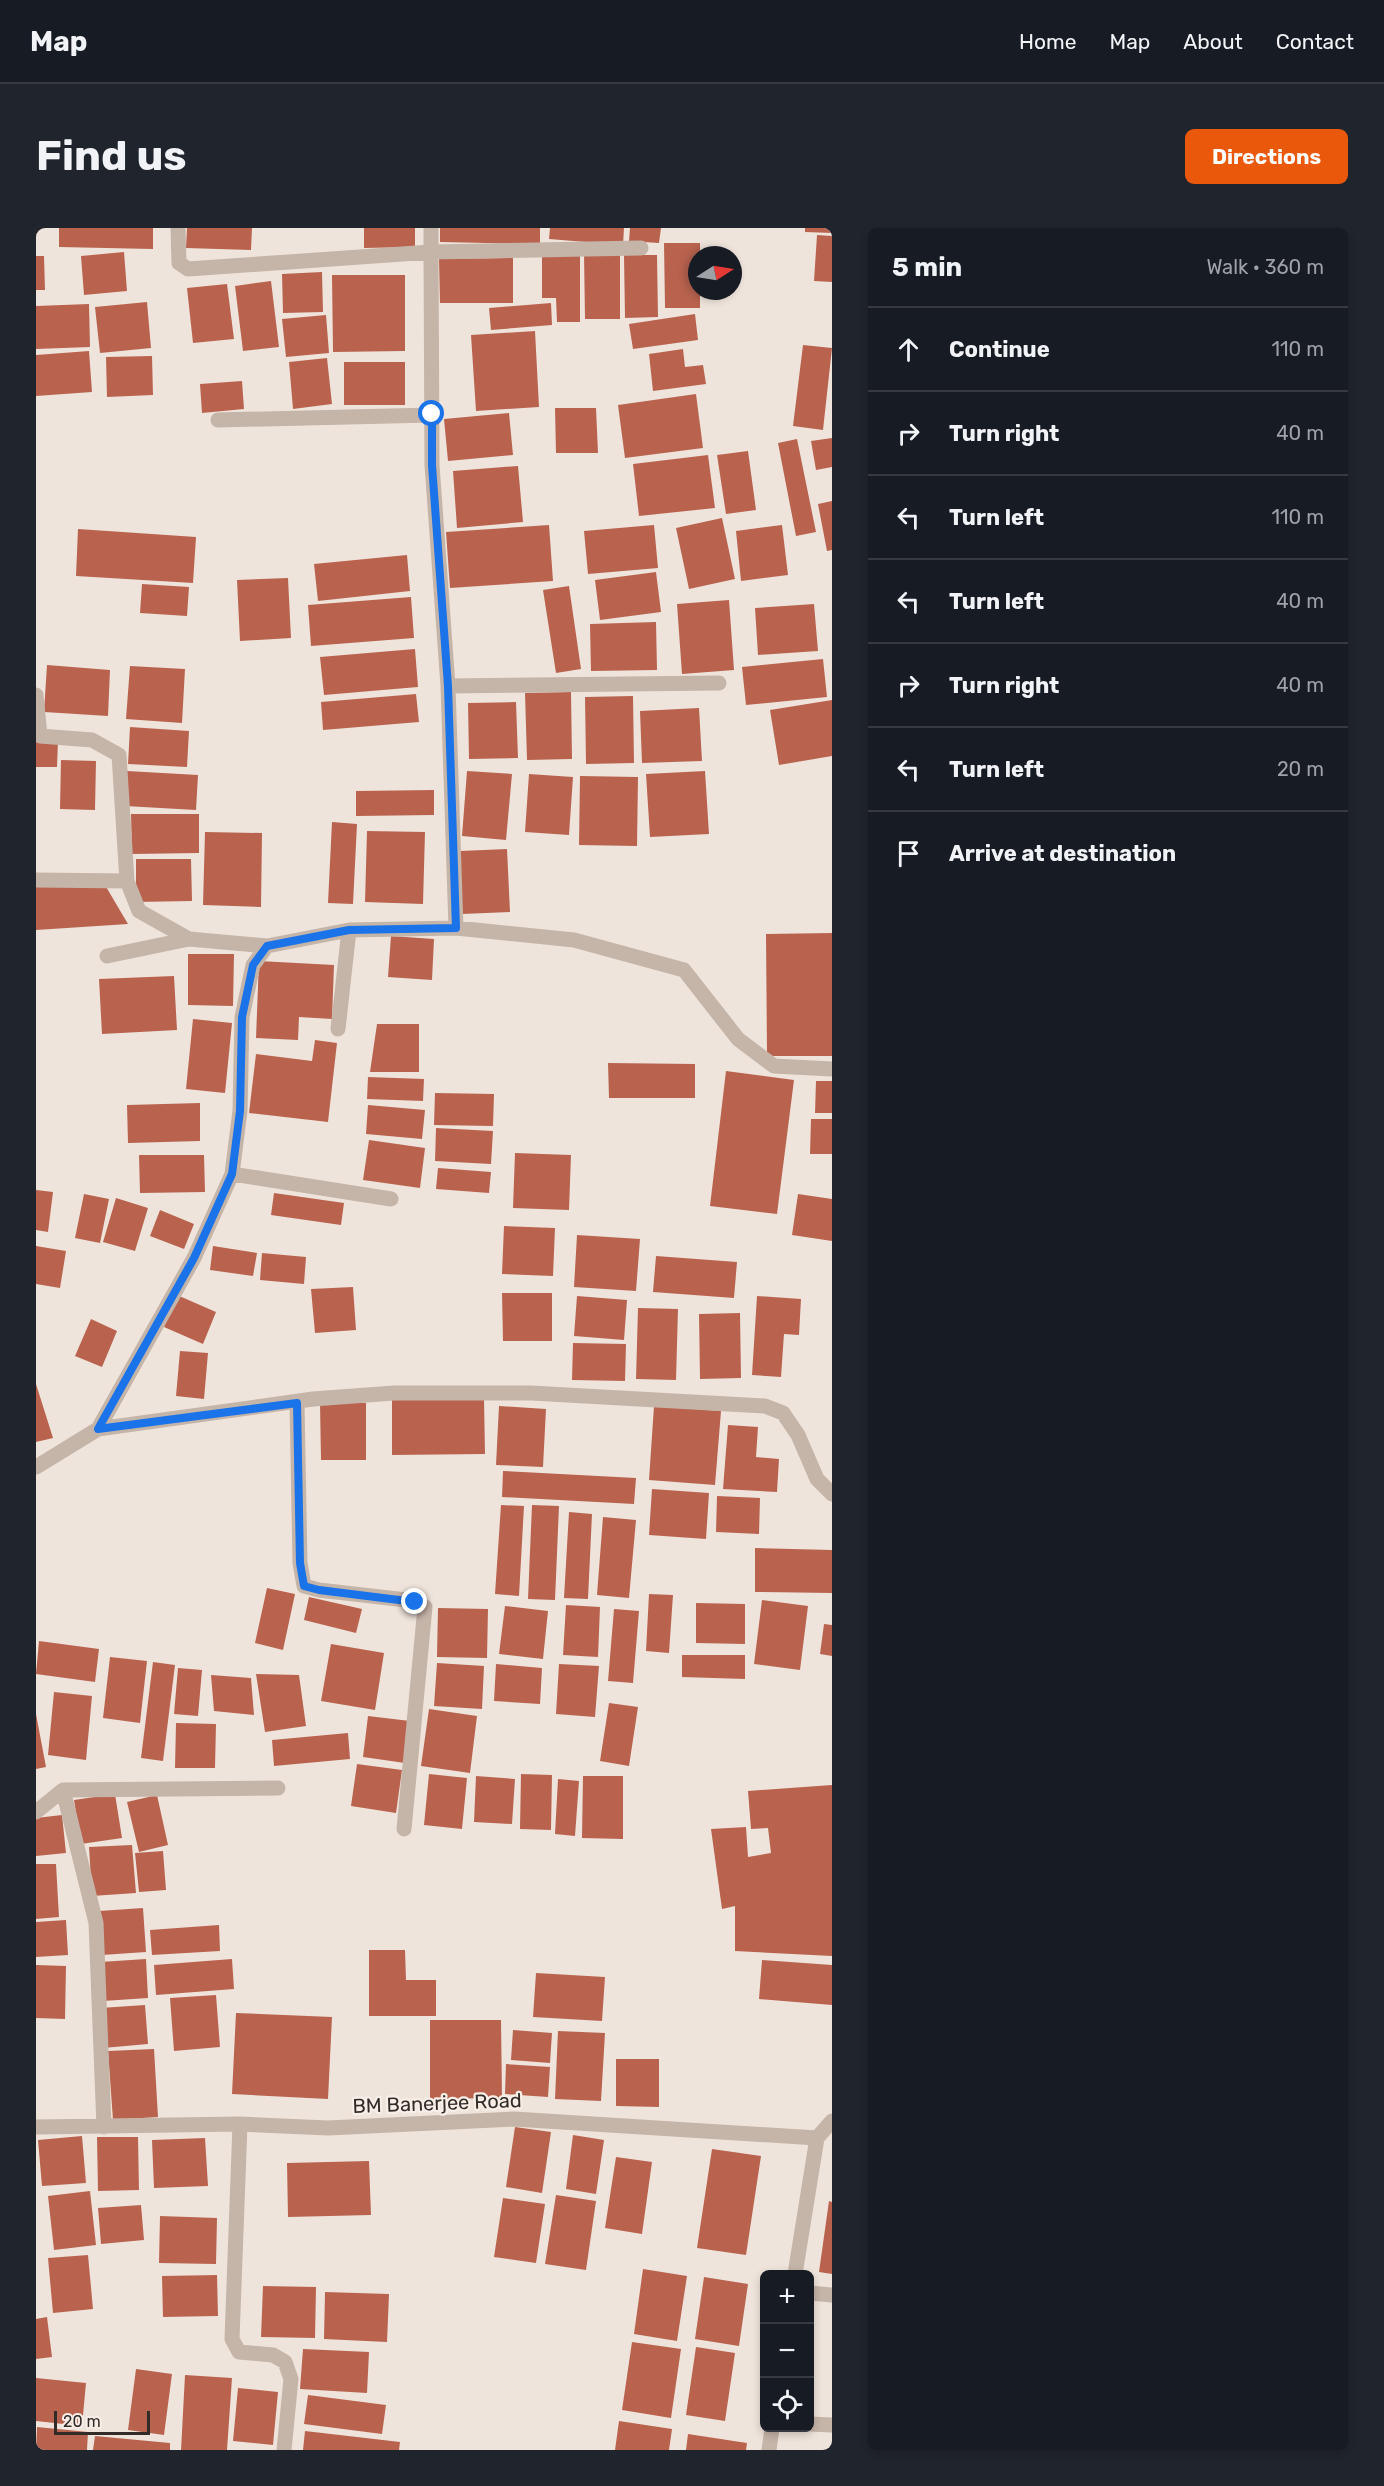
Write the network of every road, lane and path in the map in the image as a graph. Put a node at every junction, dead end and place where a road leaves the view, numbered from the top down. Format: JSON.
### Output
{"nodes":[{"id":1,"x":178,"y":228,"type":"edge"},
{"id":2,"x":432,"y":228,"type":"edge"},
{"id":3,"x":641,"y":248,"type":"dead end"},
{"id":4,"x":430,"y":252,"type":"junction"},
{"id":5,"x":432,"y":414,"type":"junction"},
{"id":6,"x":218,"y":420,"type":"dead end"},
{"id":7,"x":719,"y":683,"type":"dead end"},
{"id":8,"x":448,"y":686,"type":"junction"},
{"id":9,"x":36,"y":694,"type":"edge"},
{"id":10,"x":36,"y":880,"type":"edge"},
{"id":11,"x":127,"y":881,"type":"junction"},
{"id":12,"x":456,"y":928,"type":"junction"},
{"id":13,"x":349,"y":930,"type":"junction"},
{"id":14,"x":189,"y":939,"type":"junction"},
{"id":15,"x":267,"y":946,"type":"junction"},
{"id":16,"x":107,"y":956,"type":"dead end"},
{"id":17,"x":338,"y":1029,"type":"dead end"},
{"id":18,"x":832,"y":1069,"type":"edge"},
{"id":19,"x":232,"y":1174,"type":"junction"},
{"id":20,"x":391,"y":1198,"type":"dead end"},
{"id":21,"x":297,"y":1403,"type":"junction"},
{"id":22,"x":98,"y":1429,"type":"junction"},
{"id":23,"x":36,"y":1467,"type":"edge"},
{"id":24,"x":832,"y":1494,"type":"edge"},
{"id":25,"x":278,"y":1788,"type":"dead end"},
{"id":26,"x":63,"y":1790,"type":"junction"},
{"id":27,"x":36,"y":1812,"type":"edge"},
{"id":28,"x":404,"y":1829,"type":"dead end"},
{"id":29,"x":832,"y":2121,"type":"edge"},
{"id":30,"x":240,"y":2124,"type":"junction"},
{"id":31,"x":36,"y":2127,"type":"edge"},
{"id":32,"x":104,"y":2127,"type":"junction"},
{"id":33,"x":817,"y":2138,"type":"junction"},
{"id":34,"x":796,"y":2270,"type":"edge"},
{"id":35,"x":814,"y":2293,"type":"edge"},
{"id":36,"x":832,"y":2295,"type":"edge"},
{"id":37,"x":814,"y":2424,"type":"edge"},
{"id":38,"x":832,"y":2425,"type":"edge"},
{"id":39,"x":771,"y":2432,"type":"edge"},
{"id":40,"x":284,"y":2450,"type":"edge"},
{"id":41,"x":769,"y":2450,"type":"edge"}],
"edges":[{"from":1,"to":4,"type":"street"},
{"from":2,"to":4,"type":"street"},
{"from":3,"to":4,"type":"street"},
{"from":4,"to":5,"type":"street"},
{"from":5,"to":6,"type":"street"},
{"from":5,"to":8,"type":"street"},
{"from":7,"to":8,"type":"street"},
{"from":8,"to":12,"type":"street"},
{"from":9,"to":11,"type":"street"},
{"from":10,"to":11,"type":"street"},
{"from":11,"to":14,"type":"street"},
{"from":12,"to":13,"type":"street"},
{"from":12,"to":18,"type":"street"},
{"from":13,"to":15,"type":"street"},
{"from":13,"to":17,"type":"street"},
{"from":14,"to":15,"type":"street"},
{"from":14,"to":16,"type":"street"},
{"from":15,"to":19,"type":"street"},
{"from":19,"to":20,"type":"street"},
{"from":19,"to":22,"type":"street"},
{"from":21,"to":22,"type":"street"},
{"from":21,"to":24,"type":"street"},
{"from":21,"to":28,"type":"street"},
{"from":22,"to":23,"type":"street"},
{"from":25,"to":26,"type":"street"},
{"from":26,"to":27,"type":"street"},
{"from":26,"to":32,"type":"street"},
{"from":29,"to":33,"type":"street"},
{"from":30,"to":32,"type":"street","name":"BM Banerjee Road"},
{"from":30,"to":33,"type":"street","name":"BM Banerjee Road"},
{"from":30,"to":40,"type":"street"},
{"from":31,"to":32,"type":"street","name":"BM Banerjee Road"},
{"from":33,"to":34,"type":"street"},
{"from":35,"to":36,"type":"street"},
{"from":37,"to":38,"type":"street"},
{"from":39,"to":41,"type":"street"}]}
